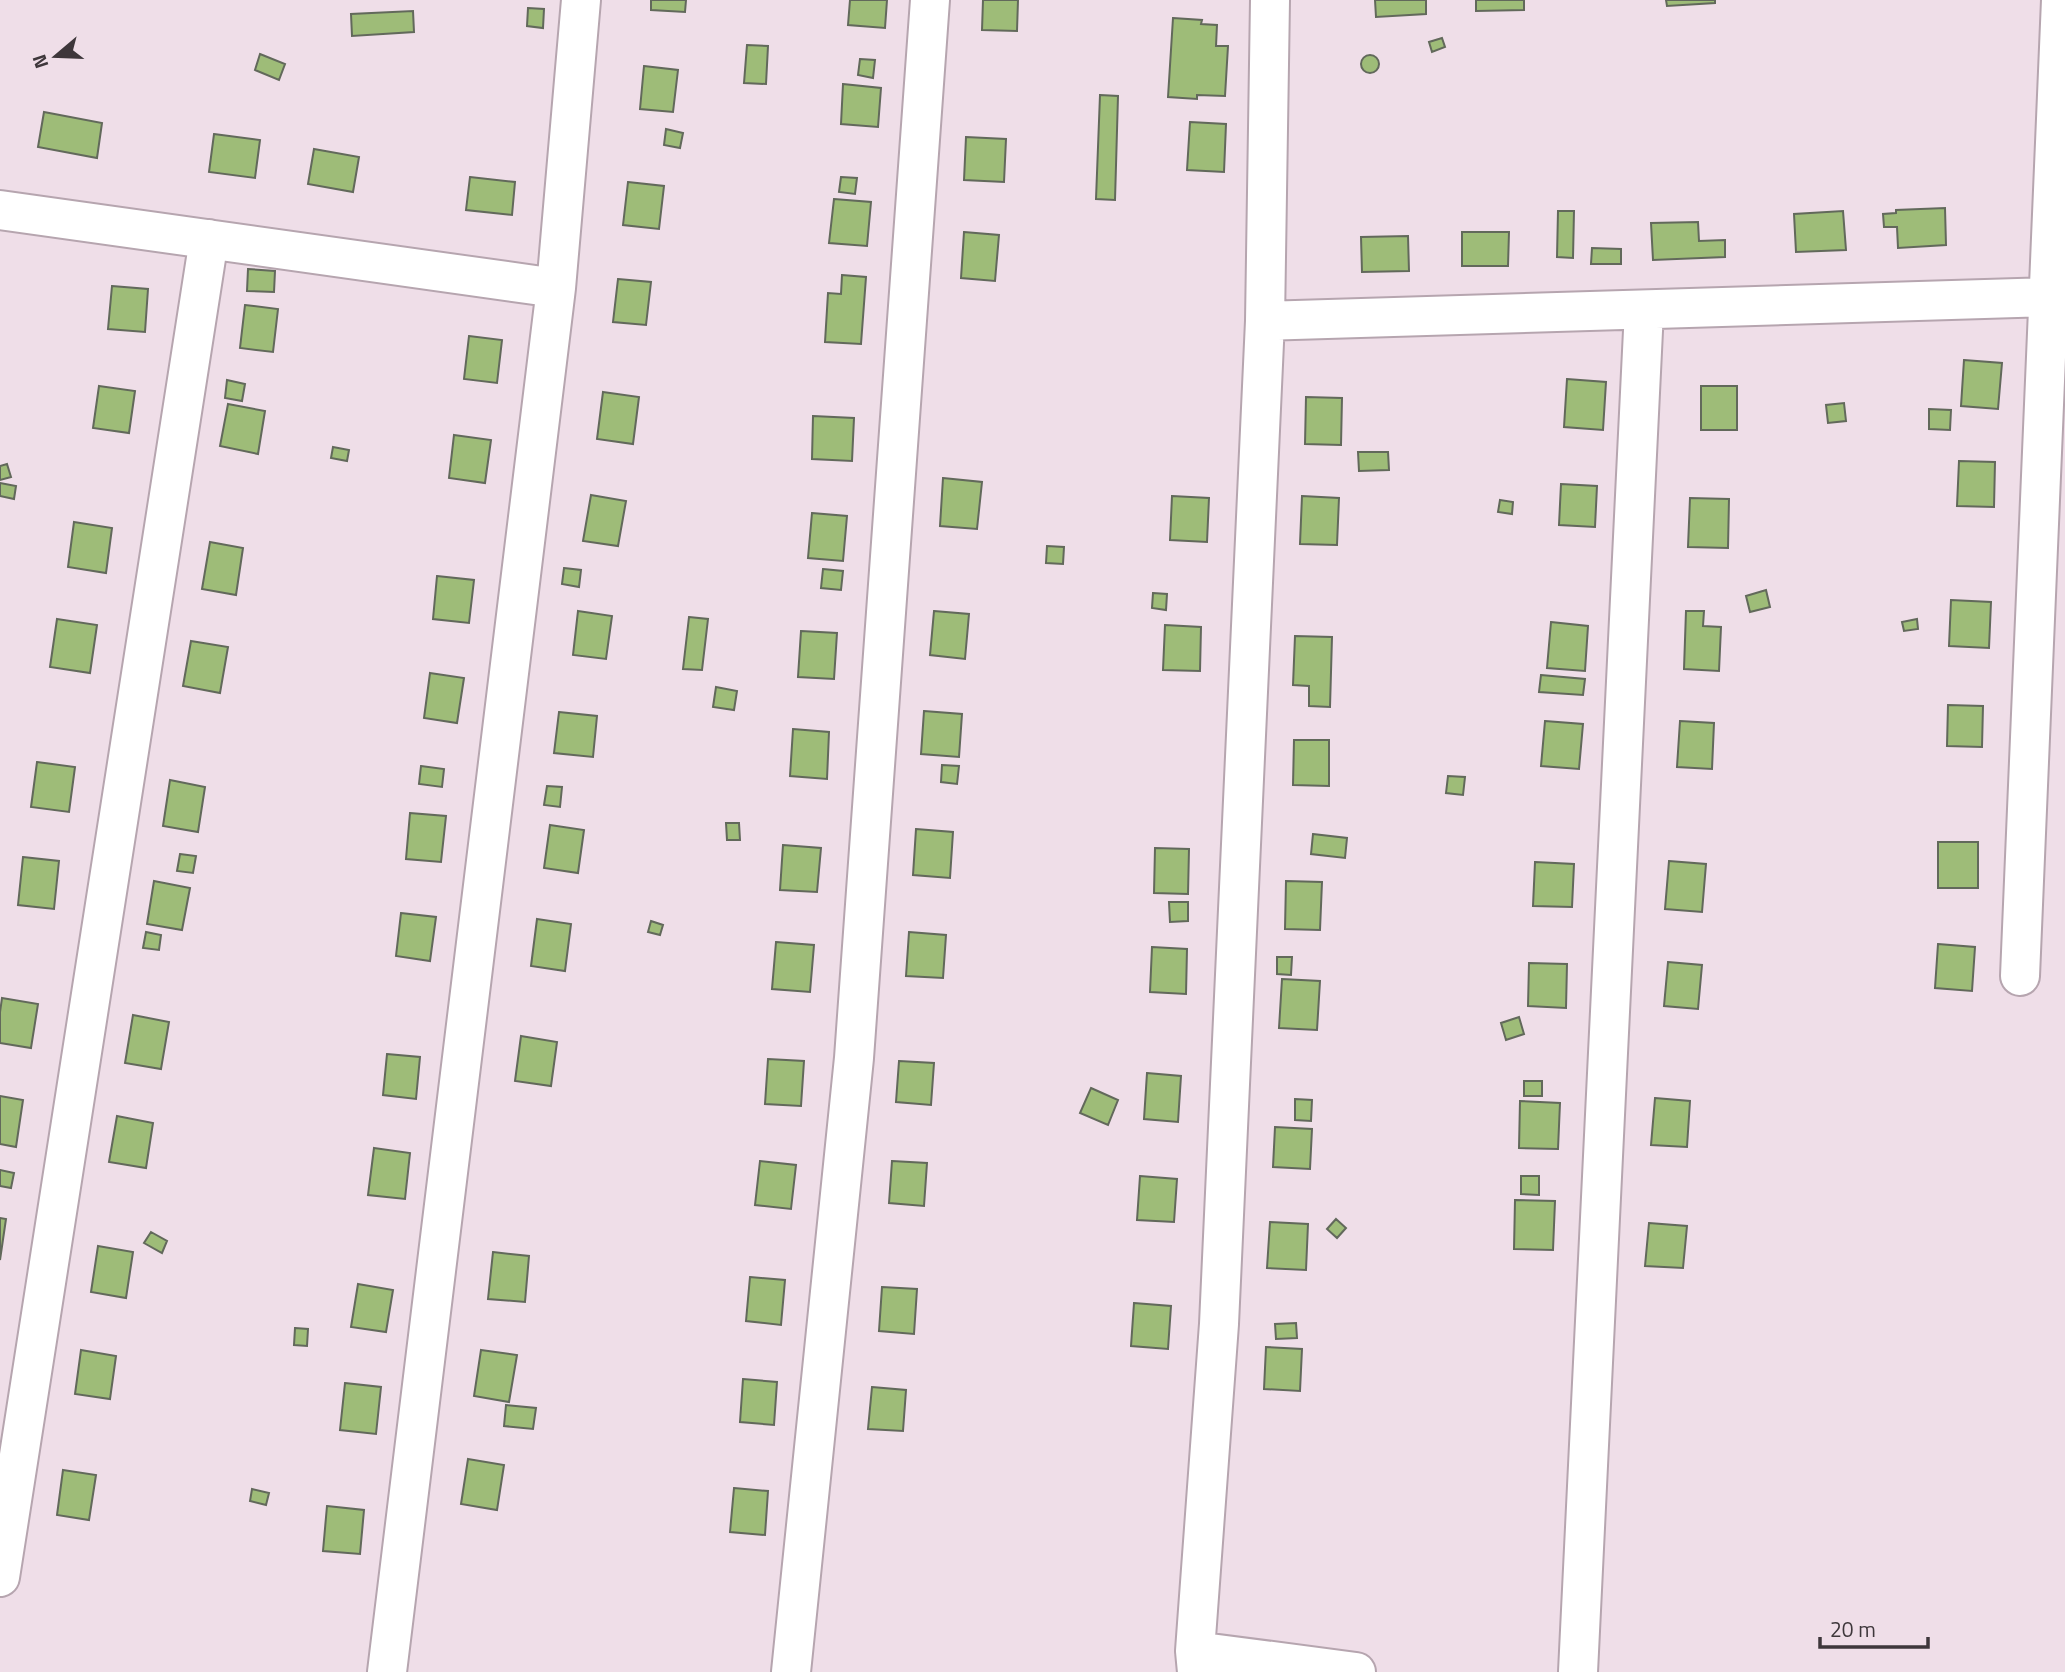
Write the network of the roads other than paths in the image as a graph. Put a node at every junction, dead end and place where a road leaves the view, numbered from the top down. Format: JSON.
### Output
{"nodes":[{"id":1,"x":581,"y":0,"type":"edge"},
{"id":2,"x":930,"y":0,"type":"edge"},
{"id":3,"x":1270,"y":0,"type":"edge"},
{"id":4,"x":2061,"y":0,"type":"edge"},
{"id":5,"x":0,"y":210,"type":"edge"},
{"id":6,"x":209,"y":239,"type":"junction"},
{"id":7,"x":556,"y":288,"type":"junction"},
{"id":8,"x":2049,"y":297,"type":"junction"},
{"id":9,"x":1644,"y":310,"type":"junction"},
{"id":10,"x":1265,"y":321,"type":"junction"},
{"id":11,"x":2020,"y":976,"type":"dead end"},
{"id":12,"x":0,"y":1577,"type":"edge"},
{"id":13,"x":1196,"y":1661,"type":"edge"},
{"id":14,"x":387,"y":1672,"type":"edge"},
{"id":15,"x":791,"y":1672,"type":"edge"},
{"id":16,"x":1356,"y":1672,"type":"edge"},
{"id":17,"x":1578,"y":1672,"type":"edge"}],
"edges":[{"from":1,"to":7,"type":"lane"},
{"from":2,"to":15,"type":"lane"},
{"from":3,"to":10,"type":"lane"},
{"from":4,"to":8,"type":"lane"},
{"from":5,"to":6,"type":"lane"},
{"from":6,"to":7,"type":"lane"},
{"from":6,"to":12,"type":"lane"},
{"from":7,"to":14,"type":"lane"},
{"from":8,"to":9,"type":"lane"},
{"from":8,"to":11,"type":"lane"},
{"from":9,"to":10,"type":"lane"},
{"from":9,"to":17,"type":"lane"},
{"from":10,"to":13,"type":"lane"},
{"from":13,"to":16,"type":"lane"}]}
